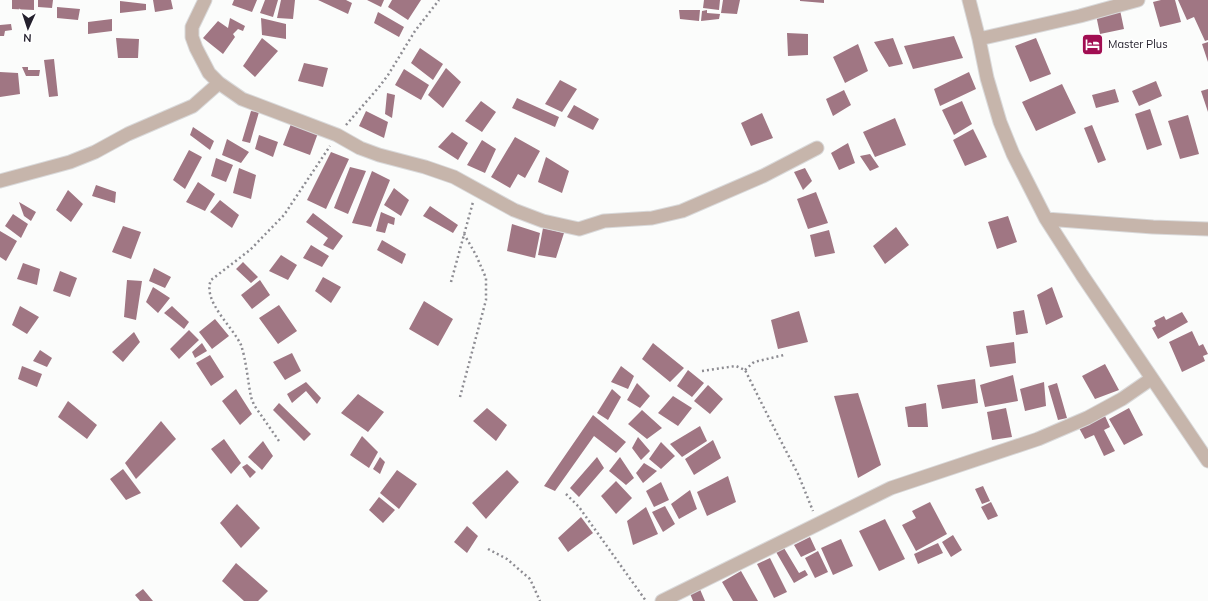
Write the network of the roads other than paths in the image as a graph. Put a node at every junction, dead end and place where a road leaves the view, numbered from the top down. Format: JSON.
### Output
{"nodes":[{"id":1,"x":205,"y":0,"type":"edge"},
{"id":2,"x":969,"y":0,"type":"edge"},
{"id":3,"x":1138,"y":0,"type":"edge"},
{"id":4,"x":979,"y":39,"type":"junction"},
{"id":5,"x":219,"y":83,"type":"junction"},
{"id":6,"x":817,"y":148,"type":"dead end"},
{"id":7,"x":0,"y":181,"type":"edge"},
{"id":8,"x":1046,"y":219,"type":"junction"},
{"id":9,"x":1208,"y":229,"type":"edge"},
{"id":10,"x":1151,"y":379,"type":"junction"},
{"id":11,"x":1208,"y":460,"type":"edge"},
{"id":12,"x":662,"y":601,"type":"edge"}],
"edges":[{"from":1,"to":5,"type":"street"},
{"from":2,"to":4,"type":"street"},
{"from":3,"to":4,"type":"street"},
{"from":4,"to":8,"type":"street"},
{"from":5,"to":6,"type":"street"},
{"from":5,"to":7,"type":"street"},
{"from":8,"to":9,"type":"street"},
{"from":8,"to":10,"type":"street"},
{"from":10,"to":11,"type":"street"},
{"from":10,"to":12,"type":"street"}]}
